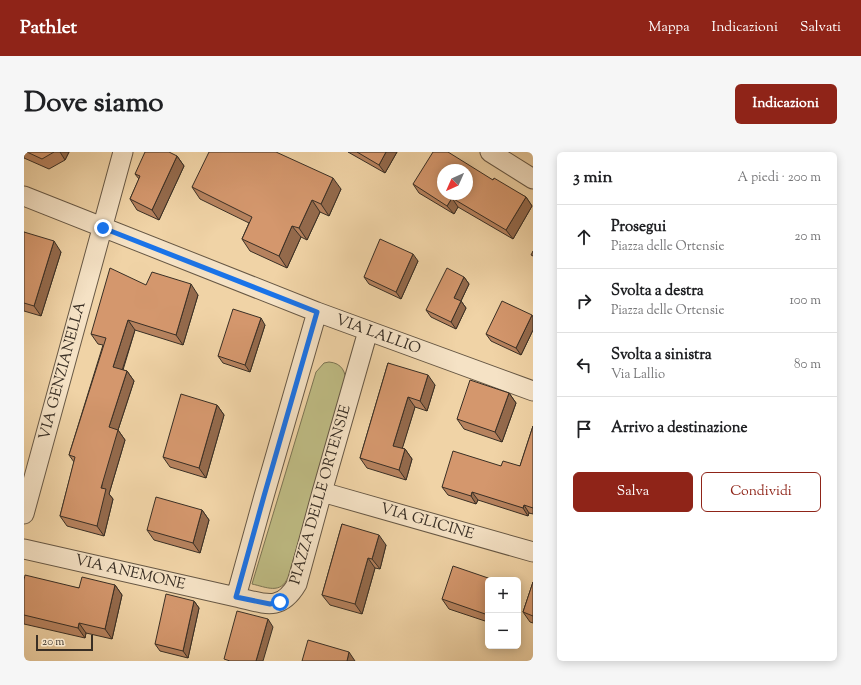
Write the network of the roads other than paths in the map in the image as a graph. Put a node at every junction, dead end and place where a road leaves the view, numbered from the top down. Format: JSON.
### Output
{"nodes":[{"id":1,"x":123,"y":152,"type":"edge"},
{"id":2,"x":490,"y":152,"type":"edge"},
{"id":3,"x":533,"y":179,"type":"edge"},
{"id":4,"x":24,"y":196,"type":"edge"},
{"id":5,"x":103,"y":228,"type":"junction"},
{"id":6,"x":317,"y":312,"type":"junction"},
{"id":7,"x":368,"y":331,"type":"junction"},
{"id":8,"x":533,"y":391,"type":"edge"},
{"id":9,"x":322,"y":492,"type":"junction"},
{"id":10,"x":24,"y":514,"type":"edge"},
{"id":11,"x":24,"y":549,"type":"edge"},
{"id":12,"x":533,"y":552,"type":"edge"},
{"id":13,"x":236,"y":597,"type":"junction"}],
"edges":[{"from":1,"to":5,"type":"street","name":"VIA GENZIANELLA"},
{"from":2,"to":3,"type":"street"},
{"from":4,"to":5,"type":"street","name":"VIA LALLIO"},
{"from":5,"to":6,"type":"street","name":"VIA LALLIO"},
{"from":5,"to":10,"type":"street","name":"VIA GENZIANELLA"},
{"from":6,"to":7,"type":"street","name":"VIA LALLIO"},
{"from":6,"to":13,"type":"street"},
{"from":7,"to":8,"type":"street","name":"VIA LALLIO"},
{"from":7,"to":9,"type":"street","name":"PIAZZA DELLE ORTENSIE"},
{"from":9,"to":12,"type":"street","name":"VIA GLICINE"},
{"from":9,"to":13,"type":"street","name":"PIAZZA DELLE ORTENSIE"},
{"from":11,"to":13,"type":"street","name":"VIA ANEMONE"}]}
